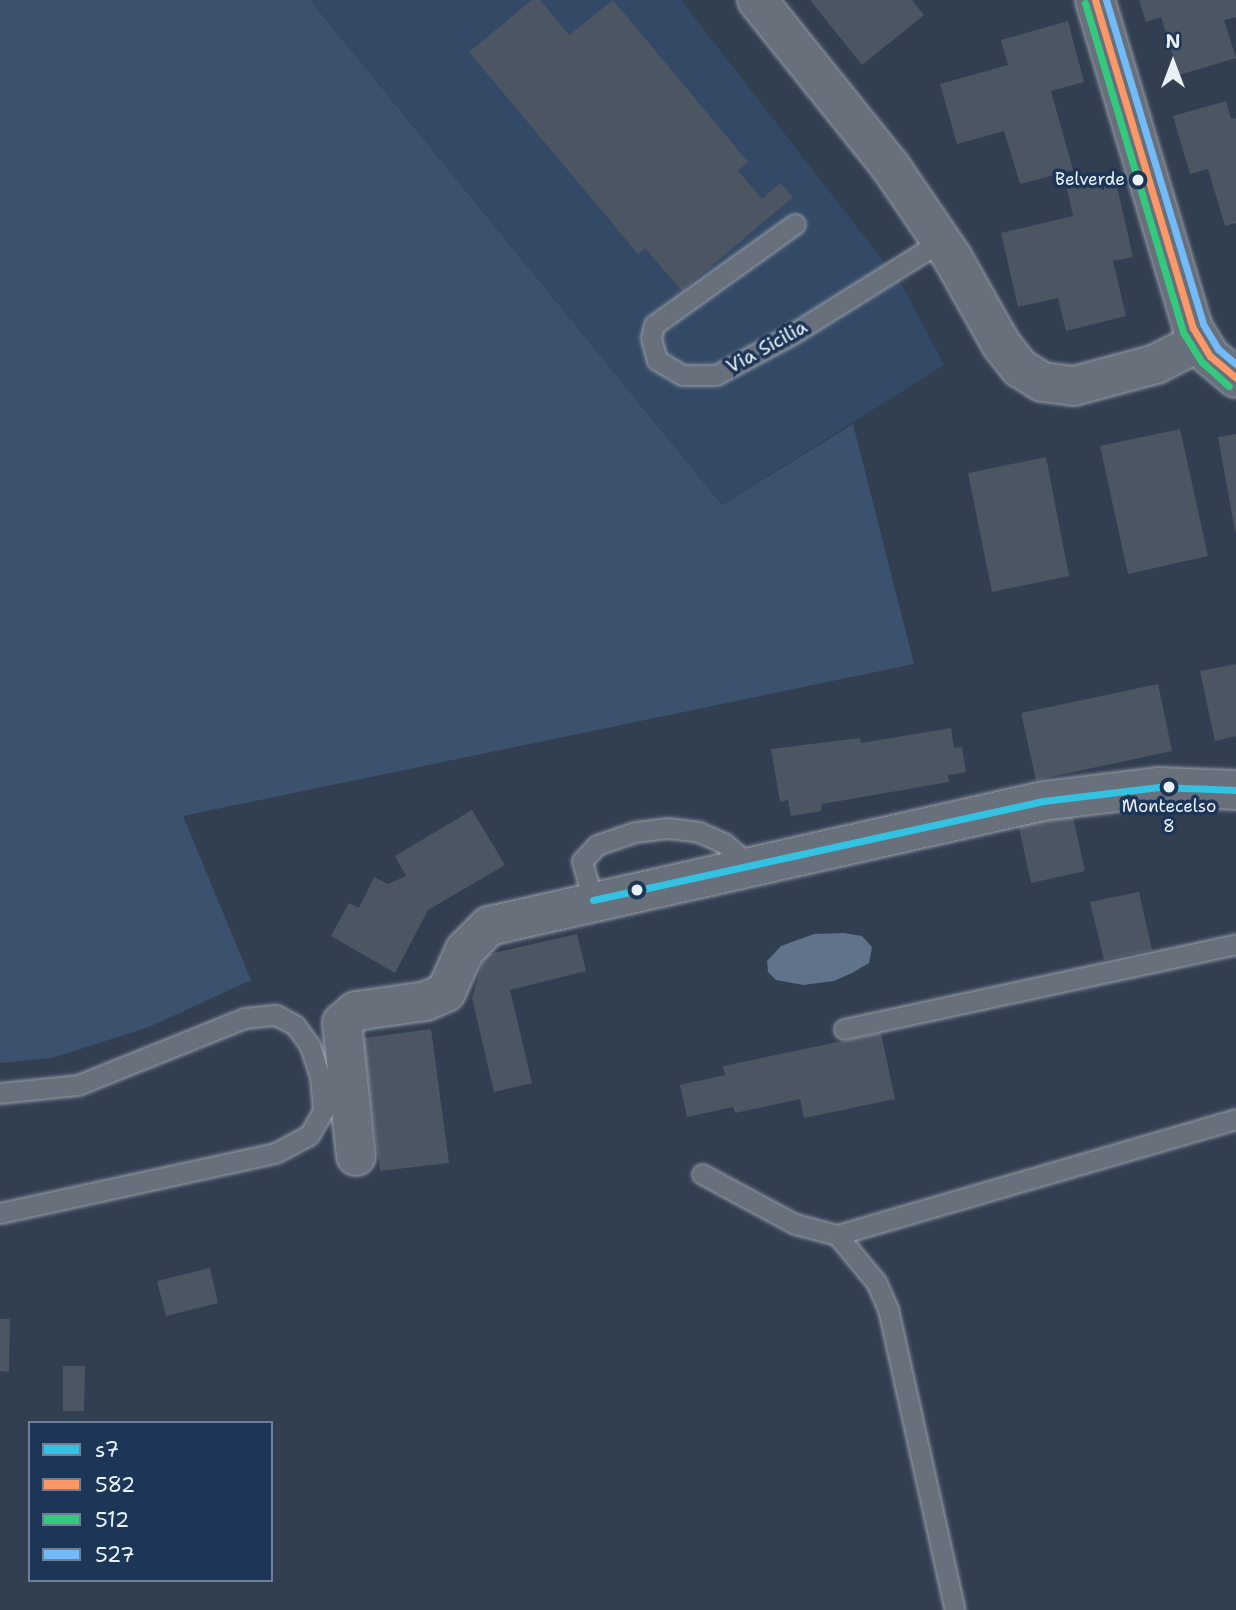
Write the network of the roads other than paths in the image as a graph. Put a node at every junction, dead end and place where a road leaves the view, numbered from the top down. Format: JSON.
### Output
{"nodes":[{"id":1,"x":757,"y":0,"type":"edge"},
{"id":2,"x":1095,"y":0,"type":"edge"},
{"id":3,"x":794,"y":224,"type":"dead end"},
{"id":4,"x":942,"y":241,"type":"junction"},
{"id":5,"x":1199,"y":342,"type":"junction"},
{"id":6,"x":1236,"y":379,"type":"edge"},
{"id":7,"x":1236,"y":790,"type":"edge"},
{"id":8,"x":749,"y":864,"type":"junction"},
{"id":9,"x":593,"y":900,"type":"junction"},
{"id":10,"x":1236,"y":944,"type":"edge"},
{"id":11,"x":844,"y":1029,"type":"dead end"},
{"id":12,"x":0,"y":1093,"type":"edge"},
{"id":13,"x":1236,"y":1119,"type":"edge"},
{"id":14,"x":356,"y":1156,"type":"dead end"},
{"id":15,"x":702,"y":1174,"type":"dead end"},
{"id":16,"x":0,"y":1213,"type":"edge"},
{"id":17,"x":837,"y":1235,"type":"junction"},
{"id":18,"x":955,"y":1610,"type":"edge"}],
"edges":[{"from":1,"to":4,"type":"street"},
{"from":2,"to":5,"type":"street"},
{"from":3,"to":4,"type":"lane","name":"Via Sicilia"},
{"from":4,"to":5,"type":"street"},
{"from":5,"to":6,"type":"street"},
{"from":7,"to":8,"type":"street"},
{"from":8,"to":9,"type":"street"},
{"from":8,"to":9,"type":"lane"},
{"from":9,"to":14,"type":"street"},
{"from":10,"to":11,"type":"lane"},
{"from":12,"to":16,"type":"lane"},
{"from":13,"to":17,"type":"lane"},
{"from":15,"to":17,"type":"lane"},
{"from":17,"to":18,"type":"lane"}]}
